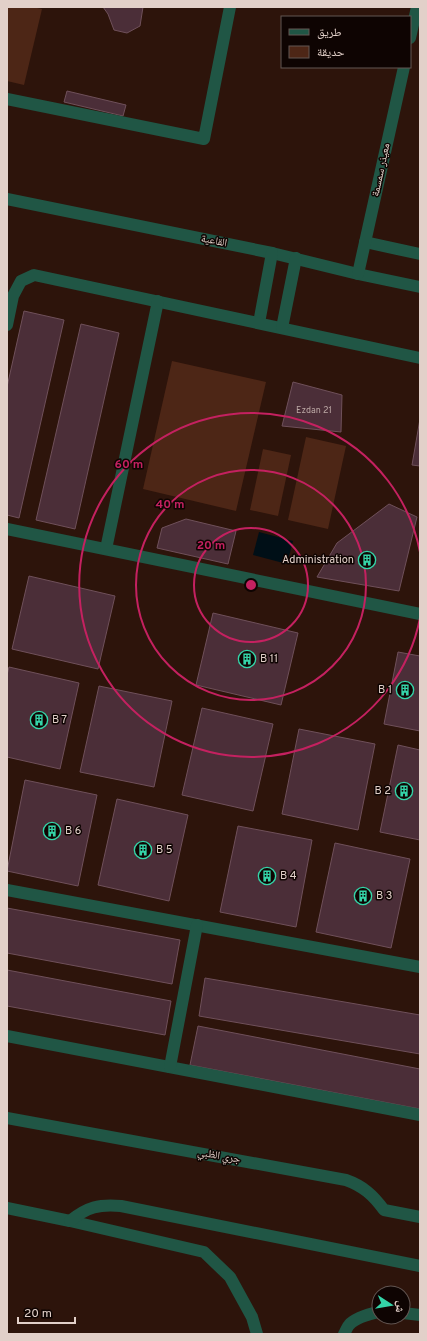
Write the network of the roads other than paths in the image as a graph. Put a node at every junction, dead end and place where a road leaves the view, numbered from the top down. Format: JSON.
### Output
{"nodes":[{"id":1,"x":230,"y":7,"type":"edge"},
{"id":2,"x":417,"y":7,"type":"edge"},
{"id":3,"x":411,"y":34,"type":"edge"},
{"id":4,"x":404,"y":68,"type":"edge"},
{"id":5,"x":7,"y":99,"type":"edge"},
{"id":6,"x":7,"y":199,"type":"edge"},
{"id":7,"x":365,"y":242,"type":"junction"},
{"id":8,"x":272,"y":253,"type":"junction"},
{"id":9,"x":420,"y":254,"type":"edge"},
{"id":10,"x":296,"y":258,"type":"junction"},
{"id":11,"x":358,"y":274,"type":"junction"},
{"id":12,"x":420,"y":287,"type":"edge"},
{"id":13,"x":158,"y":302,"type":"junction"},
{"id":14,"x":259,"y":323,"type":"junction"},
{"id":15,"x":7,"y":325,"type":"edge"},
{"id":16,"x":282,"y":328,"type":"junction"},
{"id":17,"x":420,"y":358,"type":"edge"},
{"id":18,"x":7,"y":529,"type":"edge"},
{"id":19,"x":106,"y":549,"type":"junction"},
{"id":20,"x":420,"y":614,"type":"edge"},
{"id":21,"x":7,"y":890,"type":"edge"},
{"id":22,"x":196,"y":925,"type":"junction"},
{"id":23,"x":420,"y":967,"type":"edge"},
{"id":24,"x":7,"y":1036,"type":"edge"},
{"id":25,"x":170,"y":1067,"type":"junction"},
{"id":26,"x":420,"y":1115,"type":"edge"},
{"id":27,"x":7,"y":1118,"type":"edge"},
{"id":28,"x":7,"y":1208,"type":"edge"},
{"id":29,"x":420,"y":1217,"type":"edge"},
{"id":30,"x":70,"y":1221,"type":"junction"},
{"id":31,"x":420,"y":1266,"type":"edge"},
{"id":32,"x":371,"y":1313,"type":"edge"},
{"id":33,"x":257,"y":1334,"type":"edge"},
{"id":34,"x":344,"y":1334,"type":"edge"}],
"edges":[{"from":1,"to":5,"type":"street"},
{"from":2,"to":3,"type":"street"},
{"from":4,"to":7,"type":"street","name":"معيذر سمسمة"},
{"from":6,"to":8,"type":"street","name":"القاعية"},
{"from":7,"to":9,"type":"street"},
{"from":7,"to":11,"type":"street","name":"معيذر سمسمة"},
{"from":8,"to":10,"type":"street","name":"القاعية"},
{"from":8,"to":14,"type":"street"},
{"from":10,"to":11,"type":"street","name":"القاعية"},
{"from":10,"to":16,"type":"street"},
{"from":11,"to":12,"type":"street","name":"القاعية"},
{"from":13,"to":14,"type":"street"},
{"from":13,"to":15,"type":"street"},
{"from":13,"to":19,"type":"street"},
{"from":14,"to":16,"type":"street"},
{"from":16,"to":17,"type":"street"},
{"from":18,"to":19,"type":"street"},
{"from":19,"to":20,"type":"street"},
{"from":21,"to":22,"type":"street"},
{"from":22,"to":23,"type":"street"},
{"from":22,"to":25,"type":"street"},
{"from":24,"to":25,"type":"street"},
{"from":25,"to":26,"type":"street"},
{"from":27,"to":29,"type":"street","name":"جري الظبي"},
{"from":28,"to":30,"type":"street"},
{"from":30,"to":31,"type":"street"},
{"from":30,"to":33,"type":"street"},
{"from":32,"to":34,"type":"street"}]}
